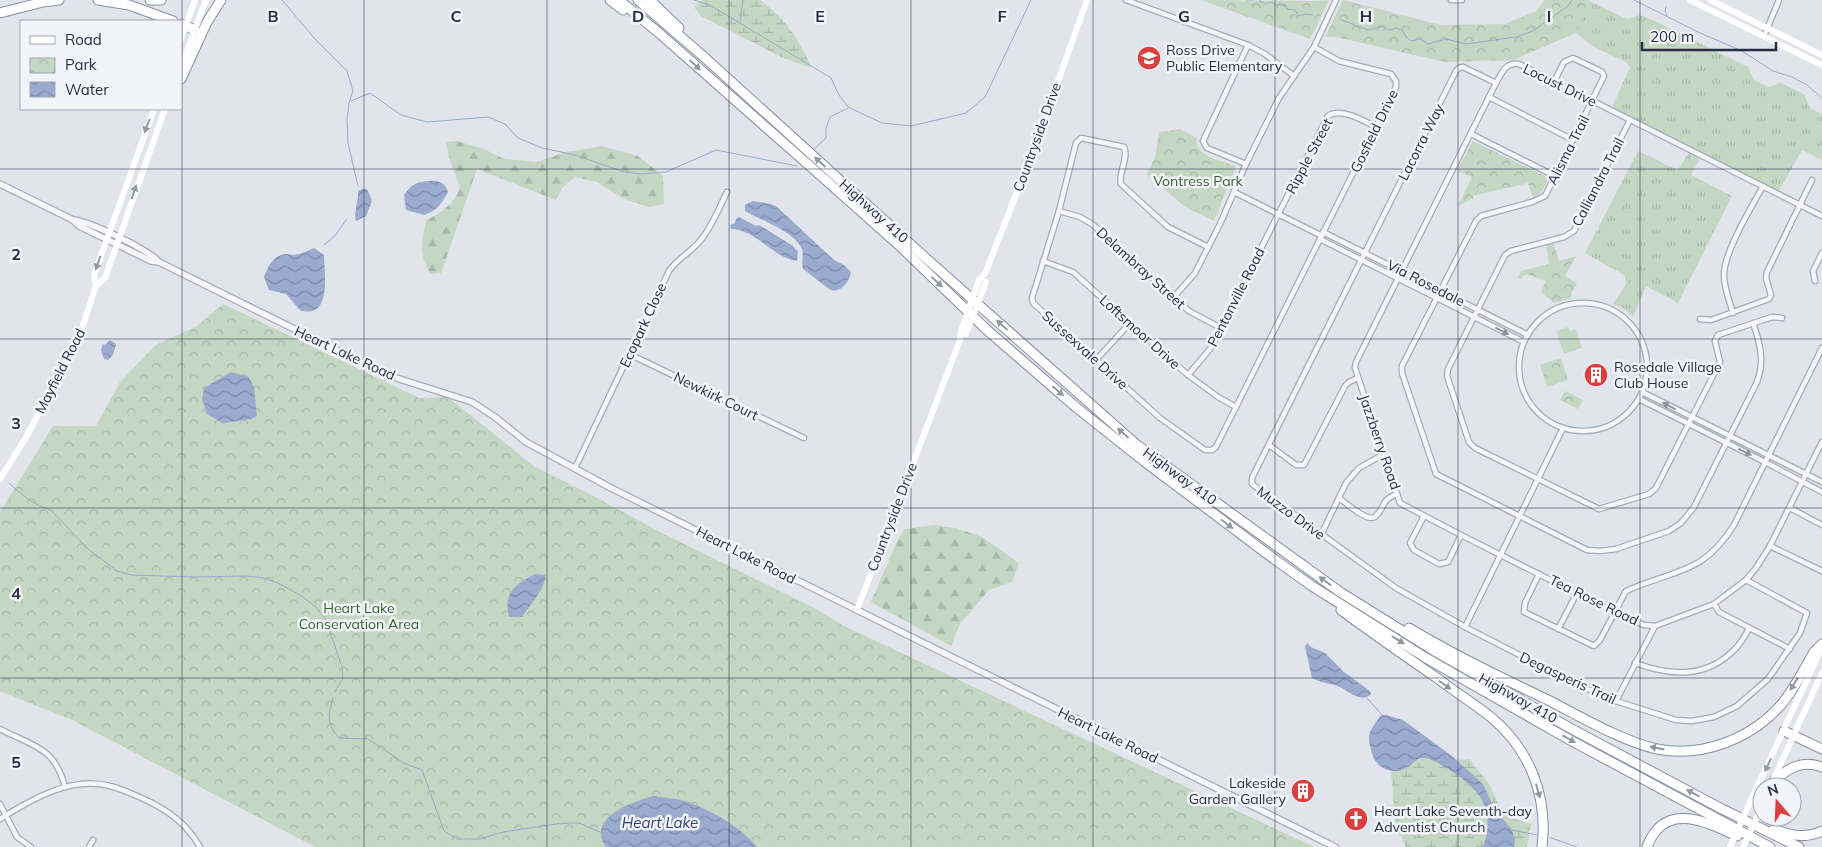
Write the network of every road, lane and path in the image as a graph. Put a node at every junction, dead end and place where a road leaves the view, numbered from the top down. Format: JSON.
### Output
{"nodes":[{"id":1,"x":59,"y":0,"type":"edge"},
{"id":2,"x":98,"y":0,"type":"edge"},
{"id":3,"x":150,"y":0,"type":"edge"},
{"id":4,"x":161,"y":0,"type":"edge"},
{"id":5,"x":194,"y":0,"type":"edge"},
{"id":6,"x":206,"y":0,"type":"edge"},
{"id":7,"x":221,"y":0,"type":"edge"},
{"id":8,"x":610,"y":0,"type":"edge"},
{"id":9,"x":619,"y":0,"type":"edge"},
{"id":10,"x":638,"y":0,"type":"edge"},
{"id":11,"x":650,"y":0,"type":"edge"},
{"id":12,"x":1087,"y":0,"type":"edge"},
{"id":13,"x":1126,"y":0,"type":"edge"},
{"id":14,"x":1336,"y":0,"type":"edge"},
{"id":15,"x":1451,"y":0,"type":"edge"},
{"id":16,"x":1462,"y":0,"type":"edge"},
{"id":17,"x":1690,"y":0,"type":"edge"},
{"id":18,"x":1710,"y":0,"type":"edge"},
{"id":19,"x":1779,"y":0,"type":"edge"},
{"id":20,"x":0,"y":13,"type":"edge"},
{"id":21,"x":170,"y":20,"type":"edge"},
{"id":22,"x":184,"y":25,"type":"edge"},
{"id":23,"x":1768,"y":28,"type":"junction"},
{"id":24,"x":195,"y":30,"type":"junction"},
{"id":25,"x":659,"y":33,"type":"junction"},
{"id":26,"x":1764,"y":36,"type":"junction"},
{"id":27,"x":1248,"y":45,"type":"junction"},
{"id":28,"x":1314,"y":46,"type":"junction"},
{"id":29,"x":1822,"y":55,"type":"edge"},
{"id":30,"x":703,"y":56,"type":"junction"},
{"id":31,"x":182,"y":64,"type":"edge"},
{"id":32,"x":1822,"y":65,"type":"edge"},
{"id":33,"x":1294,"y":76,"type":"junction"},
{"id":34,"x":182,"y":77,"type":"edge"},
{"id":35,"x":1554,"y":82,"type":"junction"},
{"id":36,"x":1496,"y":83,"type":"junction"},
{"id":37,"x":1489,"y":97,"type":"junction"},
{"id":38,"x":1592,"y":101,"type":"junction"},
{"id":39,"x":154,"y":110,"type":"edge"},
{"id":40,"x":166,"y":110,"type":"edge"},
{"id":41,"x":1630,"y":120,"type":"junction"},
{"id":42,"x":1376,"y":127,"type":"junction"},
{"id":43,"x":1471,"y":134,"type":"junction"},
{"id":44,"x":1573,"y":140,"type":"junction"},
{"id":45,"x":134,"y":164,"type":"junction"},
{"id":46,"x":1246,"y":164,"type":"junction"},
{"id":47,"x":143,"y":168,"type":"junction"},
{"id":48,"x":1555,"y":176,"type":"junction"},
{"id":49,"x":1812,"y":180,"type":"dead end"},
{"id":50,"x":0,"y":184,"type":"edge"},
{"id":51,"x":1763,"y":186,"type":"junction"},
{"id":52,"x":727,"y":192,"type":"dead end"},
{"id":53,"x":1234,"y":192,"type":"junction"},
{"id":54,"x":1800,"y":205,"type":"junction"},
{"id":55,"x":1059,"y":211,"type":"junction"},
{"id":56,"x":1278,"y":214,"type":"junction"},
{"id":57,"x":1820,"y":215,"type":"edge"},
{"id":58,"x":1322,"y":236,"type":"junction"},
{"id":59,"x":108,"y":237,"type":"junction"},
{"id":60,"x":118,"y":241,"type":"junction"},
{"id":61,"x":1208,"y":248,"type":"junction"},
{"id":62,"x":1365,"y":253,"type":"junction"},
{"id":63,"x":1822,"y":253,"type":"edge"},
{"id":64,"x":1362,"y":260,"type":"junction"},
{"id":65,"x":1043,"y":261,"type":"junction"},
{"id":66,"x":1402,"y":272,"type":"junction"},
{"id":67,"x":1398,"y":278,"type":"junction"},
{"id":68,"x":1815,"y":281,"type":"dead end"},
{"id":69,"x":96,"y":286,"type":"junction"},
{"id":70,"x":1440,"y":291,"type":"junction"},
{"id":71,"x":1174,"y":297,"type":"junction"},
{"id":72,"x":1437,"y":298,"type":"junction"},
{"id":73,"x":1478,"y":310,"type":"junction"},
{"id":74,"x":1733,"y":313,"type":"junction"},
{"id":75,"x":1474,"y":316,"type":"junction"},
{"id":76,"x":1782,"y":318,"type":"dead end"},
{"id":77,"x":1700,"y":319,"type":"dead end"},
{"id":78,"x":1130,"y":323,"type":"junction"},
{"id":79,"x":1753,"y":323,"type":"junction"},
{"id":80,"x":1221,"y":328,"type":"junction"},
{"id":81,"x":1528,"y":335,"type":"junction"},
{"id":82,"x":1524,"y":342,"type":"junction"},
{"id":83,"x":1822,"y":348,"type":"edge"},
{"id":84,"x":629,"y":354,"type":"junction"},
{"id":85,"x":1096,"y":360,"type":"junction"},
{"id":86,"x":1188,"y":375,"type":"junction"},
{"id":87,"x":1358,"y":378,"type":"junction"},
{"id":88,"x":1642,"y":392,"type":"junction"},
{"id":89,"x":1639,"y":399,"type":"junction"},
{"id":90,"x":1236,"y":407,"type":"junction"},
{"id":91,"x":1692,"y":418,"type":"junction"},
{"id":92,"x":1689,"y":423,"type":"junction"},
{"id":93,"x":1563,"y":428,"type":"junction"},
{"id":94,"x":1730,"y":436,"type":"junction"},
{"id":95,"x":804,"y":438,"type":"dead end"},
{"id":96,"x":1726,"y":442,"type":"junction"},
{"id":97,"x":1822,"y":442,"type":"edge"},
{"id":98,"x":1269,"y":445,"type":"junction"},
{"id":99,"x":1820,"y":450,"type":"edge"},
{"id":100,"x":1384,"y":454,"type":"junction"},
{"id":101,"x":1768,"y":456,"type":"junction"},
{"id":102,"x":1765,"y":462,"type":"junction"},
{"id":103,"x":575,"y":468,"type":"junction"},
{"id":104,"x":1806,"y":474,"type":"junction"},
{"id":105,"x":0,"y":479,"type":"edge"},
{"id":106,"x":1537,"y":479,"type":"junction"},
{"id":107,"x":1802,"y":482,"type":"junction"},
{"id":108,"x":1822,"y":482,"type":"edge"},
{"id":109,"x":1822,"y":492,"type":"edge"},
{"id":110,"x":1397,"y":494,"type":"junction"},
{"id":111,"x":1339,"y":498,"type":"junction"},
{"id":112,"x":1790,"y":508,"type":"junction"},
{"id":113,"x":1424,"y":516,"type":"junction"},
{"id":114,"x":1518,"y":516,"type":"junction"},
{"id":115,"x":1822,"y":525,"type":"edge"},
{"id":116,"x":1321,"y":535,"type":"junction"},
{"id":117,"x":1461,"y":535,"type":"junction"},
{"id":118,"x":1770,"y":546,"type":"junction"},
{"id":119,"x":1500,"y":555,"type":"junction"},
{"id":120,"x":1822,"y":571,"type":"edge"},
{"id":121,"x":1539,"y":574,"type":"junction"},
{"id":122,"x":1746,"y":580,"type":"junction"},
{"id":123,"x":1312,"y":586,"type":"junction"},
{"id":124,"x":1340,"y":592,"type":"junction"},
{"id":125,"x":1577,"y":593,"type":"junction"},
{"id":126,"x":1714,"y":604,"type":"junction"},
{"id":127,"x":857,"y":610,"type":"junction"},
{"id":128,"x":1614,"y":612,"type":"junction"},
{"id":129,"x":1655,"y":626,"type":"junction"},
{"id":130,"x":1465,"y":628,"type":"junction"},
{"id":131,"x":1558,"y":629,"type":"junction"},
{"id":132,"x":1749,"y":629,"type":"junction"},
{"id":133,"x":1822,"y":646,"type":"edge"},
{"id":134,"x":1790,"y":649,"type":"junction"},
{"id":135,"x":1635,"y":663,"type":"junction"},
{"id":136,"x":1822,"y":673,"type":"edge"},
{"id":137,"x":1616,"y":701,"type":"junction"},
{"id":138,"x":0,"y":729,"type":"edge"},
{"id":139,"x":1784,"y":731,"type":"junction"},
{"id":140,"x":1793,"y":735,"type":"junction"},
{"id":141,"x":1822,"y":749,"type":"edge"},
{"id":142,"x":1822,"y":767,"type":"edge"},
{"id":143,"x":1775,"y":777,"type":"edge"},
{"id":144,"x":1779,"y":777,"type":"edge"},
{"id":145,"x":64,"y":787,"type":"junction"},
{"id":146,"x":0,"y":804,"type":"edge"},
{"id":147,"x":1722,"y":809,"type":"junction"},
{"id":148,"x":6,"y":816,"type":"junction"},
{"id":149,"x":0,"y":819,"type":"edge"},
{"id":150,"x":1752,"y":827,"type":"edge"},
{"id":151,"x":1822,"y":831,"type":"edge"},
{"id":152,"x":93,"y":840,"type":"dead end"},
{"id":153,"x":1760,"y":842,"type":"junction"},
{"id":154,"x":31,"y":847,"type":"edge"},
{"id":155,"x":89,"y":847,"type":"edge"},
{"id":156,"x":200,"y":847,"type":"edge"},
{"id":157,"x":1335,"y":847,"type":"edge"},
{"id":158,"x":1542,"y":847,"type":"edge"},
{"id":159,"x":1647,"y":847,"type":"edge"},
{"id":160,"x":1730,"y":847,"type":"edge"},
{"id":161,"x":1743,"y":847,"type":"edge"},
{"id":162,"x":1770,"y":847,"type":"edge"},
{"id":163,"x":1799,"y":847,"type":"edge"}],
"edges":[{"from":1,"to":20,"type":"highway"},
{"from":2,"to":21,"type":"highway"},
{"from":3,"to":4,"type":"highway"},
{"from":5,"to":22,"type":"main road"},
{"from":6,"to":24,"type":"main road"},
{"from":7,"to":34,"type":"highway"},
{"from":8,"to":25,"type":"highway"},
{"from":9,"to":25,"type":"highway","name":"Highway 410"},
{"from":10,"to":30,"type":"highway","name":"Highway 410"},
{"from":11,"to":30,"type":"highway"},
{"from":12,"to":127,"type":"main road","name":"Countryside Drive","bridge":true},
{"from":13,"to":27,"type":"street"},
{"from":14,"to":28,"type":"street"},
{"from":15,"to":16,"type":"street"},
{"from":17,"to":26,"type":"main road"},
{"from":18,"to":23,"type":"main road"},
{"from":19,"to":23,"type":"street"},
{"from":22,"to":24,"type":"highway"},
{"from":23,"to":26,"type":"street"},
{"from":23,"to":29,"type":"main road"},
{"from":24,"to":31,"type":"main road"},
{"from":25,"to":123,"type":"highway","name":"Highway 410","one_way":true},
{"from":26,"to":32,"type":"main road"},
{"from":27,"to":33,"type":"street"},
{"from":27,"to":46,"type":"street"},
{"from":28,"to":33,"type":"street"},
{"from":28,"to":42,"type":"street","name":"Gosfield Drive"},
{"from":124,"to":30,"type":"highway","name":"Highway 410","one_way":true},
{"from":33,"to":46,"type":"street"},
{"from":35,"to":36,"type":"street","name":"Locust Drive"},
{"from":35,"to":38,"type":"street","name":"Locust Drive"},
{"from":35,"to":38,"type":"street","name":"Alisma Trail"},
{"from":36,"to":37,"type":"street","name":"Locust Drive"},
{"from":36,"to":62,"type":"street","name":"Lacorra Way"},
{"from":37,"to":43,"type":"street","name":"Locust Drive"},
{"from":37,"to":44,"type":"street"},
{"from":38,"to":41,"type":"street","name":"Locust Drive"},
{"from":38,"to":44,"type":"street","name":"Alisma Trail"},
{"from":39,"to":45,"type":"main road","name":"Mayfield Road","one_way":true},
{"from":40,"to":47,"type":"main road","name":"Mayfield Road"},
{"from":41,"to":51,"type":"street","name":"Locust Drive"},
{"from":41,"to":73,"type":"street","name":"Calliandra Trail"},
{"from":42,"to":56,"type":"street","name":"Ripple Street"},
{"from":42,"to":58,"type":"street","name":"Gosfield Drive"},
{"from":43,"to":48,"type":"street"},
{"from":43,"to":66,"type":"street","name":"Locust Drive"},
{"from":44,"to":48,"type":"street","name":"Alisma Trail"},
{"from":45,"to":47,"type":"main road"},
{"from":45,"to":59,"type":"main road","name":"Mayfield Road"},
{"from":46,"to":53,"type":"street"},
{"from":60,"to":47,"type":"main road","name":"Mayfield Road","one_way":true},
{"from":48,"to":70,"type":"street","name":"Alisma Trail"},
{"from":49,"to":54,"type":"street"},
{"from":50,"to":59,"type":"street","name":"Heart Lake Road"},
{"from":51,"to":54,"type":"street","name":"Locust Drive"},
{"from":51,"to":74,"type":"street"},
{"from":52,"to":84,"type":"street","name":"Ecopark Close"},
{"from":53,"to":56,"type":"street"},
{"from":53,"to":61,"type":"street"},
{"from":54,"to":57,"type":"street","name":"Locust Drive"},
{"from":54,"to":74,"type":"street"},
{"from":55,"to":61,"type":"street","name":"Sussexvale Drive"},
{"from":55,"to":65,"type":"street","name":"Sussexvale Drive"},
{"from":55,"to":71,"type":"street","name":"Delambray Street"},
{"from":56,"to":58,"type":"street"},
{"from":56,"to":80,"type":"street","name":"Pentonville Road"},
{"from":58,"to":62,"type":"street","name":"Via Rosedale"},
{"from":58,"to":64,"type":"street","name":"Via Rosedale"},
{"from":58,"to":90,"type":"street","name":"Sussexvale Drive"},
{"from":59,"to":60,"type":"street","name":"Heart Lake Road"},
{"from":59,"to":69,"type":"main road","name":"Mayfield Road","one_way":true},
{"from":60,"to":69,"type":"main road","name":"Mayfield Road"},
{"from":60,"to":103,"type":"street","name":"Heart Lake Road"},
{"from":61,"to":71,"type":"street"},
{"from":62,"to":64,"type":"street","name":"Muzzo Drive"},
{"from":62,"to":66,"type":"street","name":"Via Rosedale"},
{"from":63,"to":68,"type":"street"},
{"from":64,"to":67,"type":"street","name":"Via Rosedale"},
{"from":64,"to":98,"type":"street","name":"Muzzo Drive"},
{"from":65,"to":78,"type":"street","name":"Loftsmoor Drive"},
{"from":65,"to":85,"type":"street","name":"Sussexvale Drive"},
{"from":66,"to":67,"type":"street","name":"Jazzberry Road"},
{"from":66,"to":70,"type":"street","name":"Via Rosedale"},
{"from":67,"to":72,"type":"street","name":"Via Rosedale"},
{"from":67,"to":87,"type":"street","name":"Jazzberry Road"},
{"from":69,"to":105,"type":"main road","name":"Mayfield Road"},
{"from":70,"to":72,"type":"street","name":"Alisma Trail"},
{"from":70,"to":73,"type":"street","name":"Via Rosedale"},
{"from":71,"to":80,"type":"street","name":"Delambray Street"},
{"from":72,"to":75,"type":"street","name":"Via Rosedale"},
{"from":72,"to":114,"type":"street","name":"Alisma Trail"},
{"from":73,"to":75,"type":"street","name":"Calliandra Trail"},
{"from":73,"to":81,"type":"street","name":"Via Rosedale"},
{"from":74,"to":77,"type":"street"},
{"from":75,"to":82,"type":"street","name":"Via Rosedale","one_way":true},
{"from":75,"to":106,"type":"street","name":"Calliandra Trail"},
{"from":76,"to":79,"type":"street"},
{"from":78,"to":85,"type":"street"},
{"from":78,"to":86,"type":"street","name":"Loftsmoor Drive"},
{"from":79,"to":91,"type":"street","name":"Calliandra Trail"},
{"from":79,"to":94,"type":"street","name":"Alisma Trail"},
{"from":80,"to":86,"type":"street","name":"Pentonville Road"},
{"from":81,"to":82,"type":"street"},
{"from":81,"to":88,"type":"street"},
{"from":82,"to":93,"type":"street"},
{"from":83,"to":101,"type":"street"},
{"from":84,"to":95,"type":"street","name":"Newkirk Court"},
{"from":84,"to":103,"type":"street","name":"Ecopark Close"},
{"from":85,"to":90,"type":"street","name":"Sussexvale Drive"},
{"from":86,"to":90,"type":"street","name":"Loftsmoor Drive"},
{"from":87,"to":98,"type":"street"},
{"from":87,"to":100,"type":"street","name":"Jazzberry Road"},
{"from":88,"to":89,"type":"street"},
{"from":91,"to":88,"type":"street","one_way":true},
{"from":89,"to":92,"type":"street"},
{"from":89,"to":93,"type":"street"},
{"from":91,"to":92,"type":"street","name":"Calliandra Trail"},
{"from":91,"to":94,"type":"street"},
{"from":92,"to":96,"type":"street"},
{"from":92,"to":106,"type":"street","name":"Calliandra Trail"},
{"from":93,"to":106,"type":"street"},
{"from":94,"to":96,"type":"street","name":"Alisma Trail"},
{"from":94,"to":101,"type":"street"},
{"from":96,"to":102,"type":"street","one_way":true},
{"from":96,"to":114,"type":"street","name":"Alisma Trail"},
{"from":97,"to":99,"type":"street","name":"Tea Rose Road"},
{"from":98,"to":116,"type":"street","name":"Muzzo Drive"},
{"from":99,"to":104,"type":"street","name":"Tea Rose Road"},
{"from":100,"to":110,"type":"street","name":"Jazzberry Road"},
{"from":100,"to":111,"type":"street"},
{"from":101,"to":102,"type":"street"},
{"from":101,"to":104,"type":"street"},
{"from":102,"to":107,"type":"street"},
{"from":102,"to":128,"type":"street"},
{"from":103,"to":127,"type":"street","name":"Heart Lake Road"},
{"from":104,"to":107,"type":"street","name":"Tea Rose Road"},
{"from":104,"to":108,"type":"street"},
{"from":106,"to":114,"type":"street"},
{"from":107,"to":109,"type":"street"},
{"from":107,"to":112,"type":"street","name":"Tea Rose Road"},
{"from":110,"to":111,"type":"street"},
{"from":110,"to":113,"type":"street","name":"Jazzberry Road"},
{"from":111,"to":116,"type":"street"},
{"from":112,"to":115,"type":"street"},
{"from":112,"to":118,"type":"street","name":"Tea Rose Road"},
{"from":113,"to":117,"type":"street","name":"Jazzberry Road"},
{"from":113,"to":117,"type":"street"},
{"from":114,"to":119,"type":"street"},
{"from":116,"to":130,"type":"street","name":"Muzzo Drive"},
{"from":117,"to":119,"type":"street","name":"Jazzberry Road"},
{"from":118,"to":120,"type":"street"},
{"from":118,"to":122,"type":"street","name":"Tea Rose Road"},
{"from":119,"to":121,"type":"street","name":"Tea Rose Road"},
{"from":119,"to":130,"type":"street"},
{"from":121,"to":125,"type":"street","name":"Tea Rose Road"},
{"from":121,"to":131,"type":"street"},
{"from":122,"to":126,"type":"street","name":"Tea Rose Road"},
{"from":122,"to":134,"type":"street","name":"Degasperis Trail"},
{"from":123,"to":153,"type":"highway","name":"Highway 410","one_way":true},
{"from":123,"to":158,"type":"highway","one_way":true},
{"from":133,"to":124,"type":"highway","one_way":true},
{"from":147,"to":124,"type":"highway","name":"Highway 410","one_way":true},
{"from":125,"to":128,"type":"street","name":"Tea Rose Road"},
{"from":125,"to":131,"type":"street"},
{"from":126,"to":129,"type":"street","name":"Tea Rose Road"},
{"from":126,"to":132,"type":"street"},
{"from":127,"to":157,"type":"street","name":"Heart Lake Road"},
{"from":128,"to":129,"type":"street","name":"Tea Rose Road"},
{"from":128,"to":131,"type":"street"},
{"from":129,"to":135,"type":"street"},
{"from":130,"to":137,"type":"street","name":"Degasperis Trail"},
{"from":132,"to":134,"type":"street"},
{"from":132,"to":135,"type":"street"},
{"from":133,"to":139,"type":"main road"},
{"from":134,"to":137,"type":"street","name":"Degasperis Trail"},
{"from":135,"to":137,"type":"street"},
{"from":136,"to":140,"type":"main road"},
{"from":138,"to":145,"type":"street"},
{"from":139,"to":140,"type":"highway"},
{"from":139,"to":160,"type":"main road","one_way":true,"bridge":true},
{"from":140,"to":141,"type":"highway"},
{"from":140,"to":143,"type":"main road"},
{"from":142,"to":144,"type":"highway"},
{"from":145,"to":148,"type":"street"},
{"from":145,"to":156,"type":"street"},
{"from":146,"to":148,"type":"street"},
{"from":147,"to":151,"type":"highway"},
{"from":147,"to":163,"type":"highway","name":"Highway 410"},
{"from":148,"to":149,"type":"street"},
{"from":148,"to":154,"type":"street"},
{"from":150,"to":161,"type":"main road","bridge":true},
{"from":152,"to":155,"type":"street"},
{"from":153,"to":159,"type":"highway"},
{"from":153,"to":162,"type":"highway","name":"Highway 410"}]}
